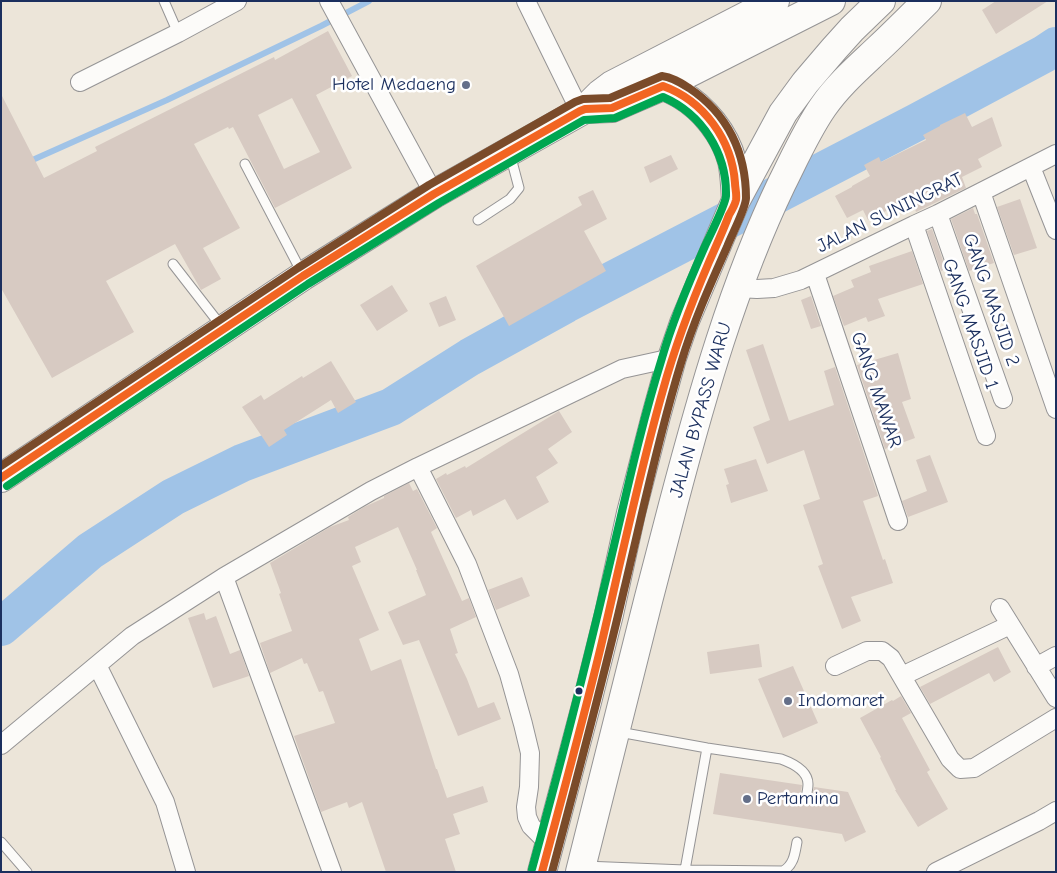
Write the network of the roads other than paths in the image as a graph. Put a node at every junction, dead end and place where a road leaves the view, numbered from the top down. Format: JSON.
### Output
{"nodes":[{"id":1,"x":164,"y":1,"type":"edge"},
{"id":2,"x":237,"y":1,"type":"edge"},
{"id":3,"x":329,"y":1,"type":"edge"},
{"id":4,"x":526,"y":1,"type":"edge"},
{"id":5,"x":775,"y":1,"type":"edge"},
{"id":6,"x":830,"y":1,"type":"edge"},
{"id":7,"x":881,"y":1,"type":"edge"},
{"id":8,"x":927,"y":1,"type":"edge"},
{"id":9,"x":852,"y":29,"type":"junction"},
{"id":10,"x":178,"y":33,"type":"junction"},
{"id":11,"x":877,"y":50,"type":"junction"},
{"id":12,"x":80,"y":82,"type":"dead end"},
{"id":13,"x":663,"y":86,"type":"junction"},
{"id":14,"x":582,"y":110,"type":"junction"},
{"id":15,"x":509,"y":152,"type":"junction"},
{"id":16,"x":1056,"y":154,"type":"edge"},
{"id":17,"x":245,"y":164,"type":"dead end"},
{"id":18,"x":1031,"y":167,"type":"junction"},
{"id":19,"x":981,"y":192,"type":"junction"},
{"id":20,"x":434,"y":194,"type":"junction"},
{"id":21,"x":733,"y":205,"type":"junction"},
{"id":22,"x":938,"y":214,"type":"junction"},
{"id":23,"x":478,"y":220,"type":"dead end"},
{"id":24,"x":914,"y":225,"type":"junction"},
{"id":25,"x":1056,"y":230,"type":"edge"},
{"id":26,"x":173,"y":264,"type":"dead end"},
{"id":27,"x":815,"y":274,"type":"junction"},
{"id":28,"x":303,"y":276,"type":"junction"},
{"id":29,"x":738,"y":288,"type":"junction"},
{"id":30,"x":224,"y":329,"type":"junction"},
{"id":31,"x":672,"y":358,"type":"junction"},
{"id":32,"x":1003,"y":400,"type":"dead end"},
{"id":33,"x":1056,"y":409,"type":"edge"},
{"id":34,"x":986,"y":436,"type":"dead end"},
{"id":35,"x":418,"y":467,"type":"junction"},
{"id":36,"x":1,"y":478,"type":"edge"},
{"id":37,"x":898,"y":521,"type":"dead end"},
{"id":38,"x":224,"y":577,"type":"junction"},
{"id":39,"x":1000,"y":608,"type":"dead end"},
{"id":40,"x":1010,"y":624,"type":"junction"},
{"id":41,"x":1056,"y":656,"type":"edge"},
{"id":42,"x":97,"y":665,"type":"junction"},
{"id":43,"x":835,"y":666,"type":"dead end"},
{"id":44,"x":1036,"y":667,"type":"junction"},
{"id":45,"x":902,"y":676,"type":"junction"},
{"id":46,"x":1056,"y":698,"type":"edge"},
{"id":47,"x":1056,"y":718,"type":"edge"},
{"id":48,"x":614,"y":731,"type":"junction"},
{"id":49,"x":1,"y":745,"type":"edge"},
{"id":50,"x":707,"y":748,"type":"junction"},
{"id":51,"x":806,"y":797,"type":"dead end"},
{"id":52,"x":1056,"y":811,"type":"edge"},
{"id":53,"x":1,"y":842,"type":"edge"},
{"id":54,"x":797,"y":842,"type":"dead end"},
{"id":55,"x":550,"y":844,"type":"junction"},
{"id":56,"x":581,"y":869,"type":"edge"},
{"id":57,"x":684,"y":870,"type":"junction"},
{"id":58,"x":26,"y":872,"type":"edge"},
{"id":59,"x":186,"y":872,"type":"edge"},
{"id":60,"x":332,"y":872,"type":"edge"},
{"id":61,"x":542,"y":872,"type":"edge"},
{"id":62,"x":936,"y":872,"type":"edge"}],
"edges":[{"from":1,"to":10,"type":"lane"},
{"from":2,"to":10,"type":"street"},
{"from":3,"to":20,"type":"street"},
{"from":4,"to":14,"type":"street"},
{"from":5,"to":14,"type":"highway"},
{"from":6,"to":13,"type":"highway"},
{"from":7,"to":9,"type":"highway","name":"JALAN BYPASS WARU"},
{"from":8,"to":11,"type":"highway","name":"JALAN BYPASS WARU"},
{"from":9,"to":11,"type":"highway"},
{"from":9,"to":21,"type":"highway","name":"JALAN BYPASS WARU"},
{"from":10,"to":12,"type":"street"},
{"from":11,"to":29,"type":"highway","name":"JALAN BYPASS WARU"},
{"from":13,"to":14,"type":"highway"},
{"from":13,"to":21,"type":"highway"},
{"from":14,"to":15,"type":"highway"},
{"from":15,"to":20,"type":"highway"},
{"from":15,"to":23,"type":"lane"},
{"from":16,"to":18,"type":"street","name":"JALAN SUNINGRAT"},
{"from":17,"to":28,"type":"lane"},
{"from":18,"to":19,"type":"street","name":"JALAN SUNINGRAT"},
{"from":18,"to":25,"type":"street"},
{"from":19,"to":22,"type":"street","name":"JALAN SUNINGRAT"},
{"from":19,"to":33,"type":"street"},
{"from":20,"to":28,"type":"highway"},
{"from":21,"to":31,"type":"highway","name":"JALAN BYPASS WARU"},
{"from":22,"to":24,"type":"street","name":"JALAN SUNINGRAT"},
{"from":22,"to":32,"type":"street","name":"GANG MASJID 2"},
{"from":24,"to":27,"type":"street","name":"JALAN SUNINGRAT"},
{"from":24,"to":34,"type":"street","name":"GANG MASJID 1"},
{"from":26,"to":30,"type":"lane"},
{"from":27,"to":29,"type":"street","name":"JALAN SUNINGRAT"},
{"from":27,"to":37,"type":"street","name":"GANG MAWAR"},
{"from":28,"to":30,"type":"highway"},
{"from":29,"to":48,"type":"highway","name":"JALAN BYPASS WARU"},
{"from":30,"to":36,"type":"highway"},
{"from":31,"to":35,"type":"street"},
{"from":31,"to":55,"type":"highway","name":"JALAN BYPASS WARU"},
{"from":35,"to":38,"type":"street"},
{"from":35,"to":55,"type":"street"},
{"from":38,"to":42,"type":"street"},
{"from":38,"to":60,"type":"street"},
{"from":39,"to":40,"type":"street"},
{"from":40,"to":44,"type":"street"},
{"from":40,"to":45,"type":"street"},
{"from":41,"to":44,"type":"street"},
{"from":42,"to":49,"type":"street"},
{"from":42,"to":59,"type":"street"},
{"from":43,"to":45,"type":"street"},
{"from":44,"to":46,"type":"street"},
{"from":45,"to":47,"type":"street"},
{"from":48,"to":50,"type":"lane"},
{"from":48,"to":56,"type":"highway","name":"JALAN BYPASS WARU"},
{"from":50,"to":51,"type":"lane"},
{"from":50,"to":57,"type":"lane"},
{"from":52,"to":62,"type":"street"},
{"from":53,"to":58,"type":"lane"},
{"from":54,"to":57,"type":"lane"},
{"from":55,"to":61,"type":"highway","name":"JALAN BYPASS WARU"},
{"from":56,"to":57,"type":"lane"}]}
